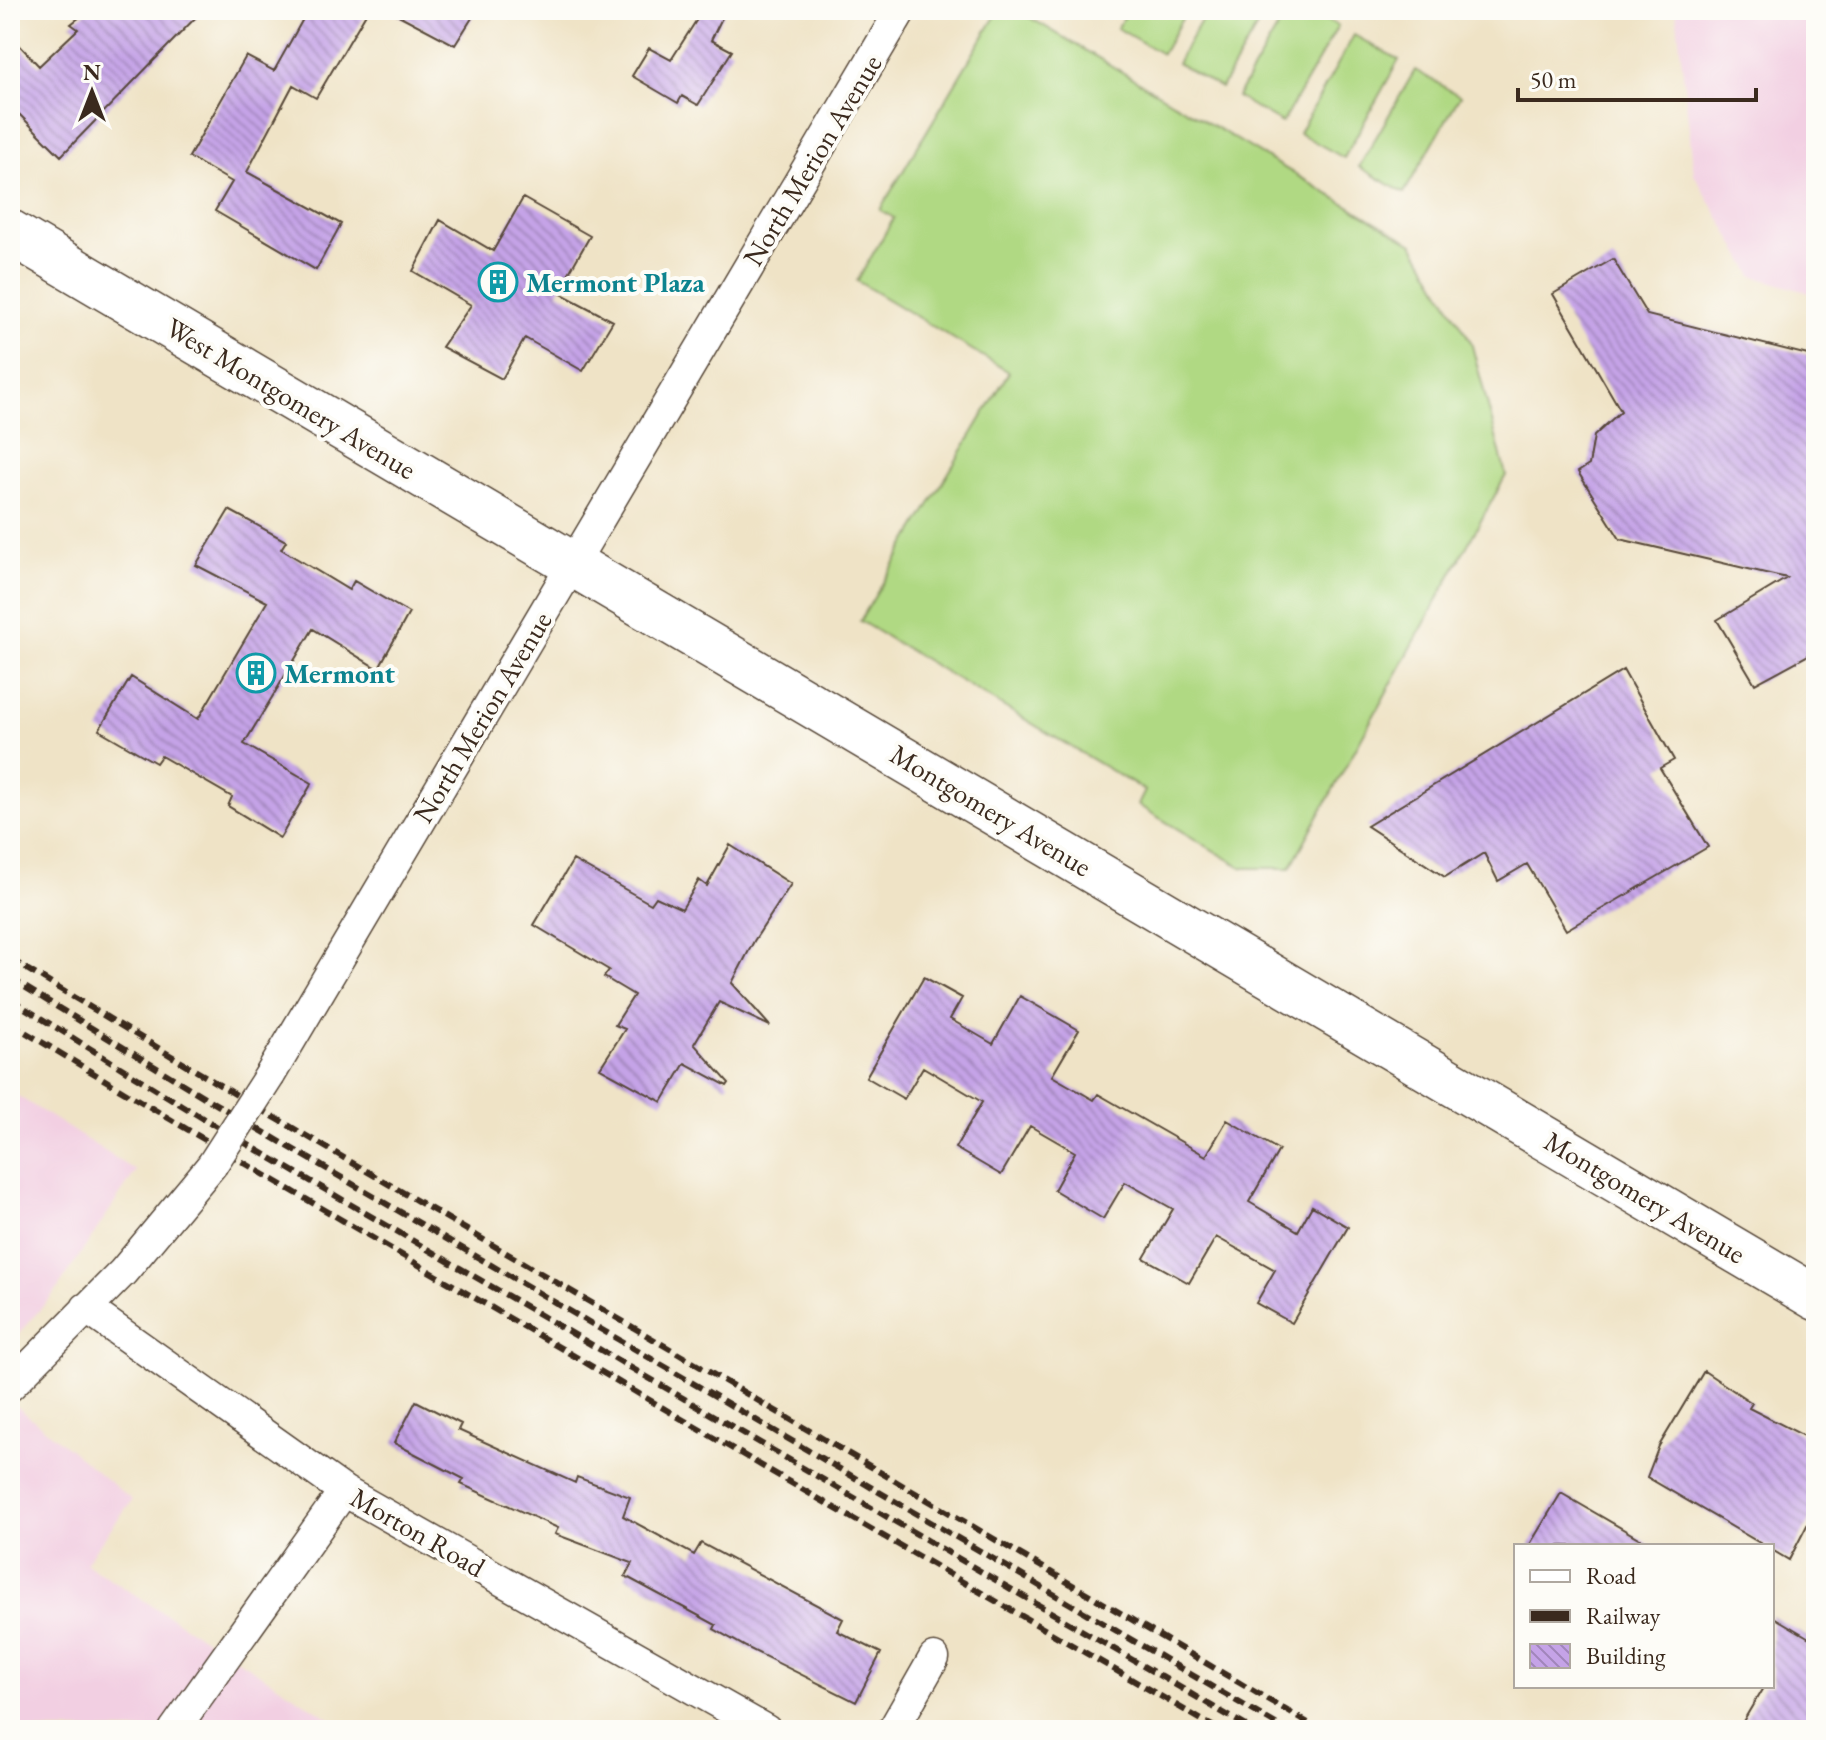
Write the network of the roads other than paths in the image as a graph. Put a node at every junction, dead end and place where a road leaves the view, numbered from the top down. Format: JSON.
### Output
{"nodes":[{"id":1,"x":901,"y":10,"type":"edge"},
{"id":2,"x":10,"y":232,"type":"edge"},
{"id":3,"x":572,"y":564,"type":"junction"},
{"id":4,"x":1816,"y":1298,"type":"edge"},
{"id":5,"x":86,"y":1308,"type":"junction"},
{"id":6,"x":10,"y":1386,"type":"edge"},
{"id":7,"x":344,"y":1491,"type":"junction"},
{"id":8,"x":934,"y":1658,"type":"dead end"},
{"id":9,"x":174,"y":1730,"type":"edge"},
{"id":10,"x":766,"y":1730,"type":"edge"},
{"id":11,"x":893,"y":1730,"type":"edge"}],
"edges":[{"from":1,"to":3,"type":"street","name":"North Merion Avenue"},
{"from":2,"to":3,"type":"main road","name":"West Montgomery Avenue"},
{"from":3,"to":4,"type":"main road","name":"Montgomery Avenue"},
{"from":3,"to":5,"type":"street","name":"North Merion Avenue","bridge":true},
{"from":5,"to":6,"type":"street","name":"North Merion Avenue"},
{"from":5,"to":7,"type":"street","name":"Morton Road"},
{"from":7,"to":9,"type":"street"},
{"from":7,"to":10,"type":"street","name":"Morton Road"},
{"from":8,"to":11,"type":"street"}]}
